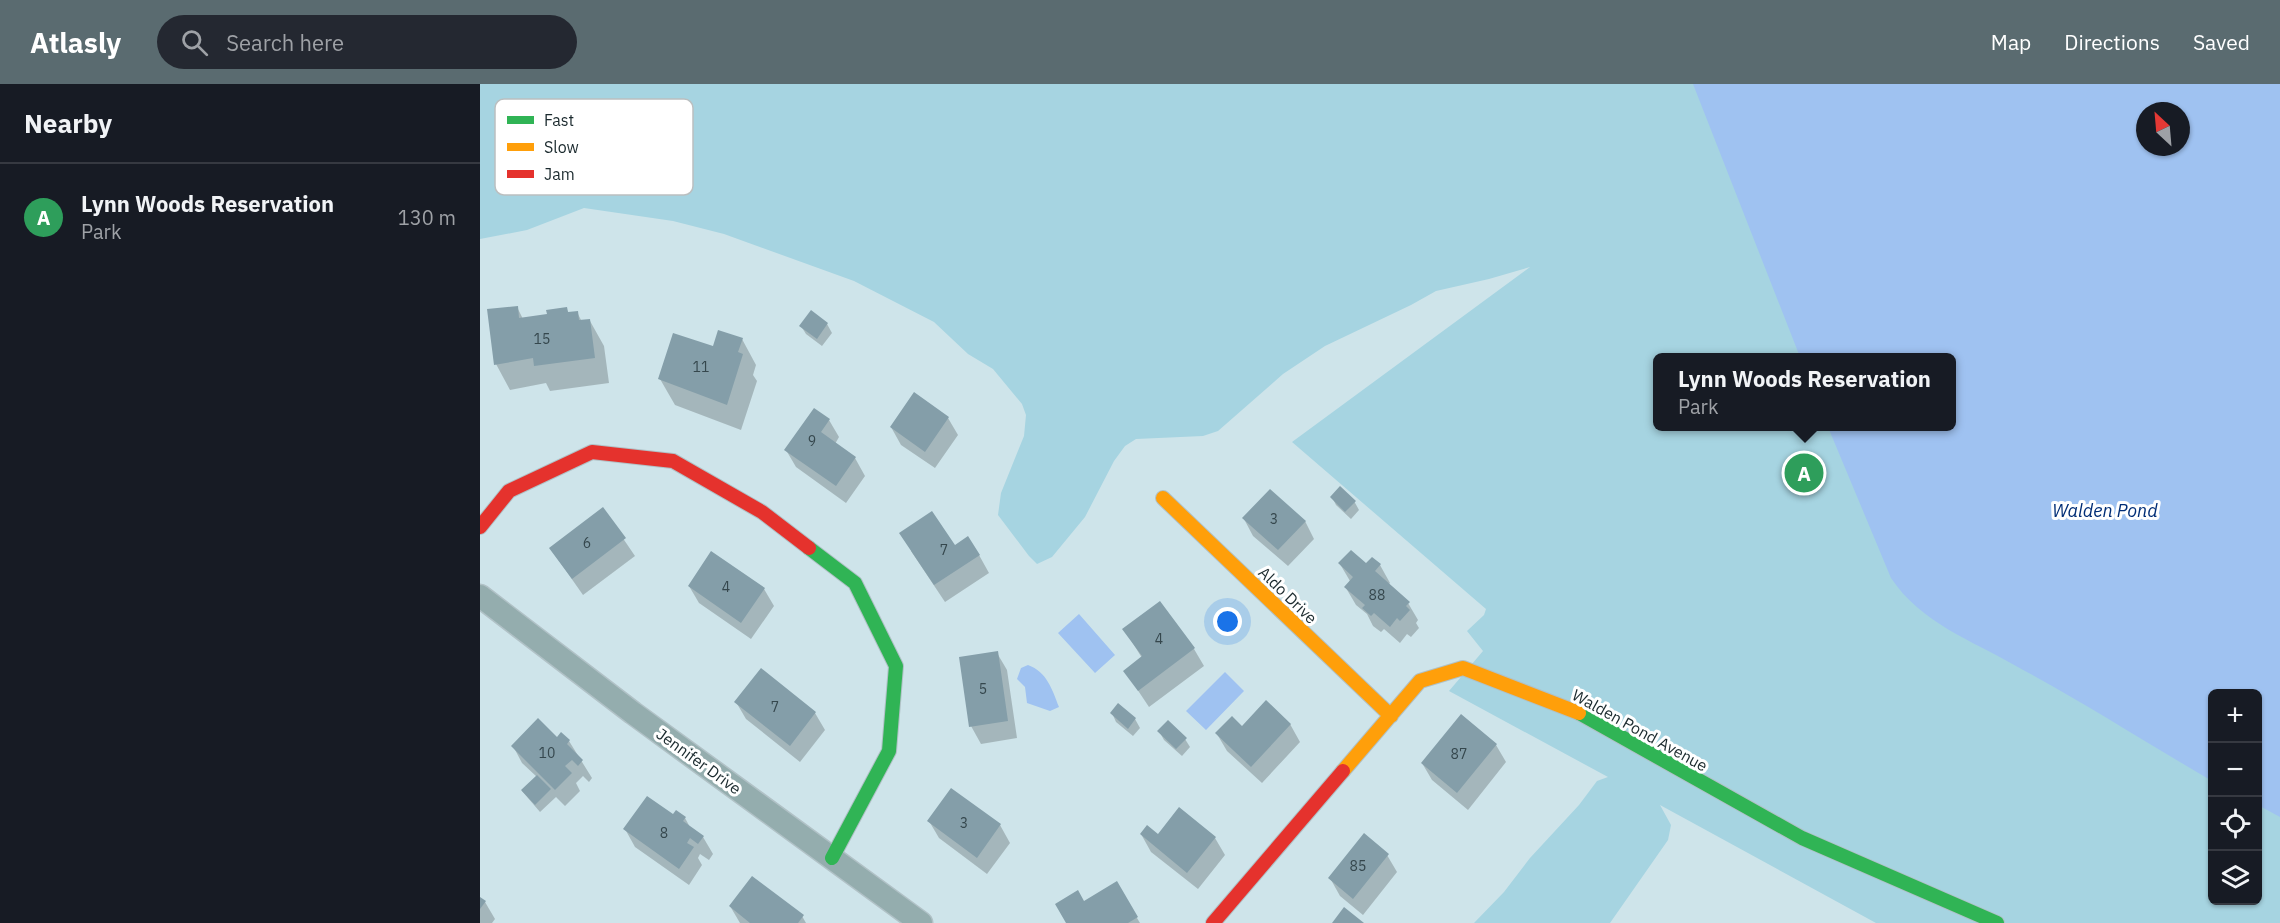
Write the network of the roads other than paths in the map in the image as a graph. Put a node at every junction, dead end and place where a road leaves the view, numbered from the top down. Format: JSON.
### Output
{"nodes":[{"id":1,"x":1162,"y":498,"type":"dead end"},
{"id":2,"x":480,"y":527,"type":"edge"},
{"id":3,"x":480,"y":596,"type":"edge"},
{"id":4,"x":1391,"y":716,"type":"junction"},
{"id":5,"x":832,"y":858,"type":"junction"},
{"id":6,"x":921,"y":923,"type":"edge"},
{"id":7,"x":1213,"y":923,"type":"edge"},
{"id":8,"x":1996,"y":923,"type":"edge"}],
"edges":[{"from":1,"to":4,"type":"street","name":"Aldo Drive"},
{"from":2,"to":5,"type":"street"},
{"from":3,"to":5,"type":"street","name":"Jennifer Drive"},
{"from":4,"to":7,"type":"street","name":"Walden Pond Avenue"},
{"from":4,"to":8,"type":"street","name":"Walden Pond Avenue"},
{"from":5,"to":6,"type":"street","name":"Jennifer Drive"}]}
